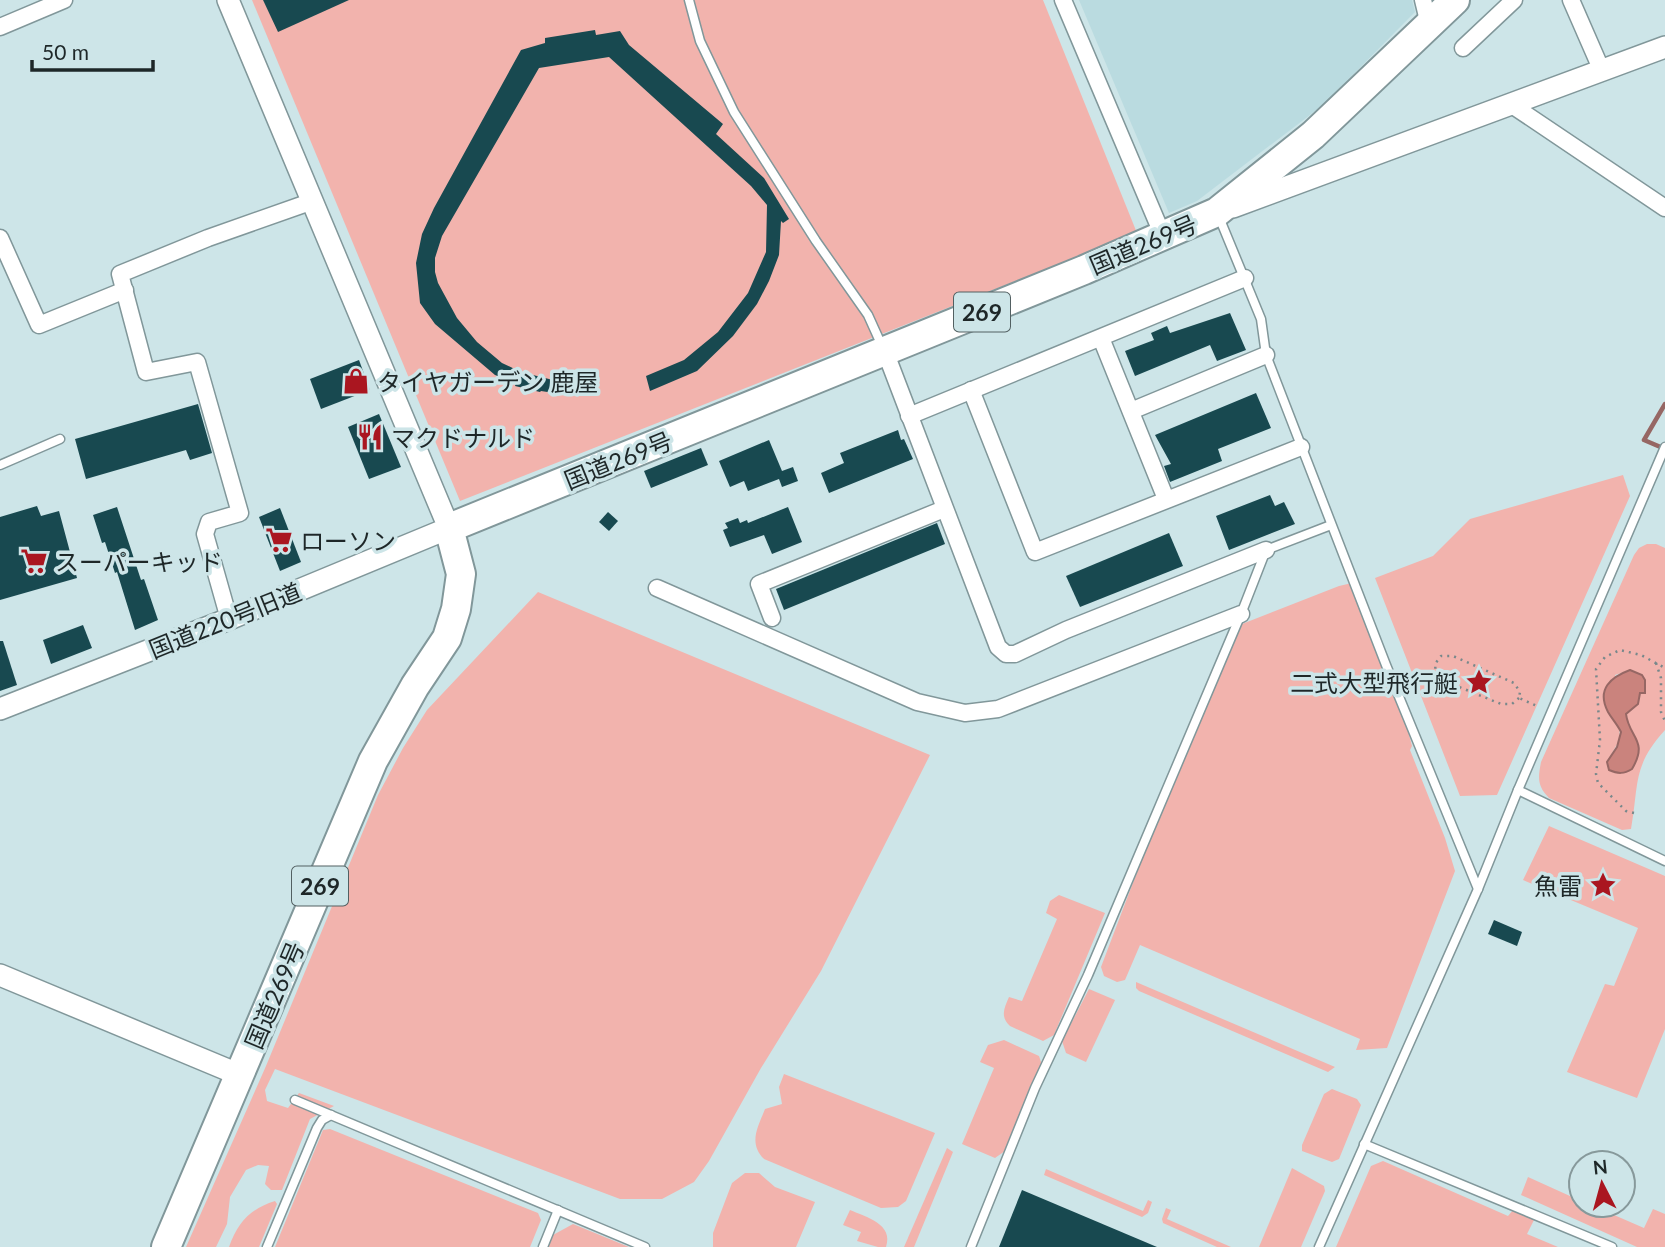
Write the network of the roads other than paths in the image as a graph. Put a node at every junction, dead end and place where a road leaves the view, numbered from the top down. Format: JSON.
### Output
{"nodes":[{"id":1,"x":64,"y":0,"type":"edge"},
{"id":2,"x":228,"y":0,"type":"edge"},
{"id":3,"x":689,"y":0,"type":"edge"},
{"id":4,"x":1063,"y":0,"type":"edge"},
{"id":5,"x":1455,"y":0,"type":"edge"},
{"id":6,"x":1514,"y":0,"type":"edge"},
{"id":7,"x":1571,"y":0,"type":"edge"},
{"id":8,"x":1426,"y":13,"type":"edge"},
{"id":9,"x":0,"y":27,"type":"edge"},
{"id":10,"x":1665,"y":47,"type":"edge"},
{"id":11,"x":1463,"y":48,"type":"dead end"},
{"id":12,"x":1601,"y":71,"type":"junction"},
{"id":13,"x":1512,"y":105,"type":"junction"},
{"id":14,"x":313,"y":201,"type":"junction"},
{"id":15,"x":1665,"y":208,"type":"edge"},
{"id":16,"x":1217,"y":212,"type":"junction"},
{"id":17,"x":1164,"y":236,"type":"junction"},
{"id":18,"x":0,"y":238,"type":"edge"},
{"id":19,"x":1245,"y":278,"type":"junction"},
{"id":20,"x":125,"y":290,"type":"junction"},
{"id":21,"x":1101,"y":338,"type":"junction"},
{"id":22,"x":885,"y":351,"type":"junction"},
{"id":23,"x":1266,"y":355,"type":"junction"},
{"id":24,"x":971,"y":390,"type":"junction"},
{"id":25,"x":1131,"y":411,"type":"junction"},
{"id":26,"x":909,"y":416,"type":"junction"},
{"id":27,"x":60,"y":439,"type":"dead end"},
{"id":28,"x":1301,"y":447,"type":"junction"},
{"id":29,"x":1663,"y":452,"type":"edge"},
{"id":30,"x":0,"y":465,"type":"edge"},
{"id":31,"x":1166,"y":499,"type":"junction"},
{"id":32,"x":944,"y":509,"type":"junction"},
{"id":33,"x":1331,"y":524,"type":"junction"},
{"id":34,"x":449,"y":528,"type":"junction"},
{"id":35,"x":1266,"y":550,"type":"junction"},
{"id":36,"x":657,"y":588,"type":"dead end"},
{"id":37,"x":1241,"y":614,"type":"junction"},
{"id":38,"x":772,"y":618,"type":"dead end"},
{"id":39,"x":229,"y":619,"type":"junction"},
{"id":40,"x":0,"y":709,"type":"edge"},
{"id":41,"x":1518,"y":790,"type":"junction"},
{"id":42,"x":1665,"y":861,"type":"edge"},
{"id":43,"x":1478,"y":889,"type":"junction"},
{"id":44,"x":0,"y":975,"type":"edge"},
{"id":45,"x":240,"y":1075,"type":"junction"},
{"id":46,"x":295,"y":1100,"type":"dead end"},
{"id":47,"x":331,"y":1115,"type":"junction"},
{"id":48,"x":1364,"y":1144,"type":"junction"},
{"id":49,"x":558,"y":1210,"type":"junction"},
{"id":50,"x":166,"y":1247,"type":"edge"},
{"id":51,"x":267,"y":1247,"type":"edge"},
{"id":52,"x":543,"y":1247,"type":"edge"},
{"id":53,"x":645,"y":1247,"type":"edge"},
{"id":54,"x":971,"y":1247,"type":"edge"},
{"id":55,"x":1319,"y":1247,"type":"edge"},
{"id":56,"x":1612,"y":1247,"type":"edge"}],
"edges":[{"from":1,"to":9,"type":"street"},
{"from":2,"to":14,"type":"street"},
{"from":3,"to":22,"type":"lane"},
{"from":4,"to":17,"type":"street"},
{"from":5,"to":8,"type":"highway","name":"国道269号","number":"269"},
{"from":6,"to":11,"type":"street"},
{"from":7,"to":12,"type":"street"},
{"from":8,"to":16,"type":"highway","name":"国道269号","number":"269"},
{"from":10,"to":12,"type":"street"},
{"from":12,"to":13,"type":"street"},
{"from":13,"to":15,"type":"street"},
{"from":13,"to":16,"type":"street"},
{"from":14,"to":20,"type":"street"},
{"from":14,"to":34,"type":"street"},
{"from":16,"to":17,"type":"highway","name":"国道269号","number":"269"},
{"from":16,"to":19,"type":"lane"},
{"from":17,"to":22,"type":"highway","name":"国道269号","number":"269"},
{"from":18,"to":20,"type":"street"},
{"from":19,"to":21,"type":"street"},
{"from":19,"to":23,"type":"lane"},
{"from":20,"to":39,"type":"street"},
{"from":21,"to":24,"type":"street"},
{"from":21,"to":25,"type":"street"},
{"from":22,"to":26,"type":"street"},
{"from":22,"to":34,"type":"highway","name":"国道269号","number":"269"},
{"from":23,"to":25,"type":"street"},
{"from":23,"to":28,"type":"lane"},
{"from":24,"to":26,"type":"street"},
{"from":24,"to":31,"type":"street"},
{"from":25,"to":31,"type":"street"},
{"from":26,"to":32,"type":"street"},
{"from":27,"to":30,"type":"lane"},
{"from":28,"to":31,"type":"street"},
{"from":28,"to":33,"type":"lane"},
{"from":29,"to":41,"type":"lane"},
{"from":32,"to":35,"type":"street"},
{"from":32,"to":38,"type":"street"},
{"from":33,"to":35,"type":"lane"},
{"from":33,"to":43,"type":"lane"},
{"from":34,"to":39,"type":"street","name":"国道220号旧道"},
{"from":34,"to":45,"type":"highway","name":"国道269号","number":"269"},
{"from":35,"to":37,"type":"lane"},
{"from":36,"to":37,"type":"street"},
{"from":37,"to":54,"type":"lane"},
{"from":39,"to":40,"type":"street","name":"国道220号旧道"},
{"from":41,"to":42,"type":"lane"},
{"from":41,"to":43,"type":"lane"},
{"from":43,"to":48,"type":"lane"},
{"from":44,"to":45,"type":"street"},
{"from":45,"to":50,"type":"highway","name":"国道269号","number":"269"},
{"from":46,"to":47,"type":"lane"},
{"from":47,"to":49,"type":"lane"},
{"from":47,"to":51,"type":"lane"},
{"from":48,"to":55,"type":"lane"},
{"from":48,"to":56,"type":"lane"},
{"from":49,"to":52,"type":"lane"},
{"from":49,"to":53,"type":"lane"}]}
